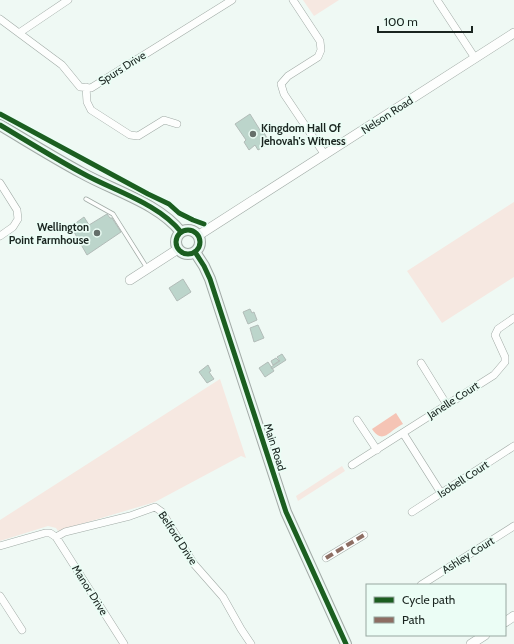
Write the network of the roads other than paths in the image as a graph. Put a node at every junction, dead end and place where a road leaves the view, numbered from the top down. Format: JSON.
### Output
{"nodes":[{"id":1,"x":68,"y":0,"type":"edge"},
{"id":2,"x":232,"y":0,"type":"edge"},
{"id":3,"x":293,"y":0,"type":"edge"},
{"id":4,"x":438,"y":0,"type":"edge"},
{"id":5,"x":0,"y":19,"type":"edge"},
{"id":6,"x":18,"y":33,"type":"junction"},
{"id":7,"x":514,"y":33,"type":"edge"},
{"id":8,"x":475,"y":58,"type":"junction"},
{"id":9,"x":86,"y":88,"type":"junction"},
{"id":10,"x":177,"y":124,"type":"dead end"},
{"id":11,"x":1,"y":127,"type":"edge"},
{"id":12,"x":325,"y":154,"type":"junction"},
{"id":13,"x":0,"y":183,"type":"edge"},
{"id":14,"x":86,"y":199,"type":"dead end"},
{"id":15,"x":181,"y":232,"type":"junction"},
{"id":16,"x":199,"y":235,"type":"junction"},
{"id":17,"x":0,"y":236,"type":"edge"},
{"id":18,"x":178,"y":249,"type":"junction"},
{"id":19,"x":195,"y":252,"type":"junction"},
{"id":20,"x":147,"y":269,"type":"junction"},
{"id":21,"x":130,"y":280,"type":"dead end"},
{"id":22,"x":514,"y":318,"type":"edge"},
{"id":23,"x":421,"y":363,"type":"dead end"},
{"id":24,"x":447,"y":405,"type":"junction"},
{"id":25,"x":357,"y":420,"type":"dead end"},
{"id":26,"x":403,"y":433,"type":"junction"},
{"id":27,"x":514,"y":446,"type":"edge"},
{"id":28,"x":377,"y":450,"type":"junction"},
{"id":29,"x":352,"y":465,"type":"dead end"},
{"id":30,"x":441,"y":493,"type":"junction"},
{"id":31,"x":412,"y":512,"type":"dead end"},
{"id":32,"x":514,"y":526,"type":"edge"},
{"id":33,"x":364,"y":535,"type":"dead end"},
{"id":34,"x":56,"y":537,"type":"junction"},
{"id":35,"x":0,"y":546,"type":"edge"},
{"id":36,"x":326,"y":558,"type":"dead end"},
{"id":37,"x":423,"y":584,"type":"edge"},
{"id":38,"x":0,"y":596,"type":"edge"},
{"id":39,"x":22,"y":630,"type":"dead end"},
{"id":40,"x":483,"y":636,"type":"edge"},
{"id":41,"x":124,"y":644,"type":"edge"},
{"id":42,"x":251,"y":644,"type":"edge"},
{"id":43,"x":346,"y":644,"type":"edge"},
{"id":44,"x":471,"y":644,"type":"edge"}],
"edges":[{"from":1,"to":6,"type":"street"},
{"from":2,"to":9,"type":"street","name":"Spurs Drive"},
{"from":3,"to":12,"type":"street"},
{"from":4,"to":8,"type":"street"},
{"from":5,"to":6,"type":"street","name":"Spurs Drive"},
{"from":6,"to":9,"type":"street","name":"Spurs Drive"},
{"from":7,"to":8,"type":"street","name":"Nelson Road"},
{"from":8,"to":12,"type":"street","name":"Nelson Road"},
{"from":9,"to":10,"type":"street"},
{"from":11,"to":15,"type":"main road"},
{"from":12,"to":16,"type":"street","name":"Nelson Road"},
{"from":13,"to":17,"type":"street"},
{"from":14,"to":20,"type":"lane"},
{"from":15,"to":16,"type":"main road"},
{"from":15,"to":18,"type":"main road"},
{"from":16,"to":19,"type":"main road"},
{"from":18,"to":19,"type":"main road"},
{"from":18,"to":20,"type":"street"},
{"from":19,"to":43,"type":"main road","name":"Main Road"},
{"from":20,"to":21,"type":"street"},
{"from":22,"to":24,"type":"street","name":"Janelle Court"},
{"from":23,"to":24,"type":"street"},
{"from":24,"to":26,"type":"street","name":"Janelle Court"},
{"from":25,"to":28,"type":"street"},
{"from":26,"to":28,"type":"street","name":"Janelle Court"},
{"from":26,"to":30,"type":"street"},
{"from":27,"to":30,"type":"street","name":"Isobell Court"},
{"from":28,"to":29,"type":"street","name":"Janelle Court"},
{"from":30,"to":31,"type":"street","name":"Isobell Court"},
{"from":32,"to":37,"type":"street","name":"Ashley Court"},
{"from":33,"to":36,"type":"street"},
{"from":34,"to":35,"type":"street","name":"Belford Drive"},
{"from":34,"to":41,"type":"street","name":"Manor Drive"},
{"from":34,"to":42,"type":"street","name":"Belford Drive"},
{"from":38,"to":39,"type":"street"},
{"from":40,"to":44,"type":"street"}]}
